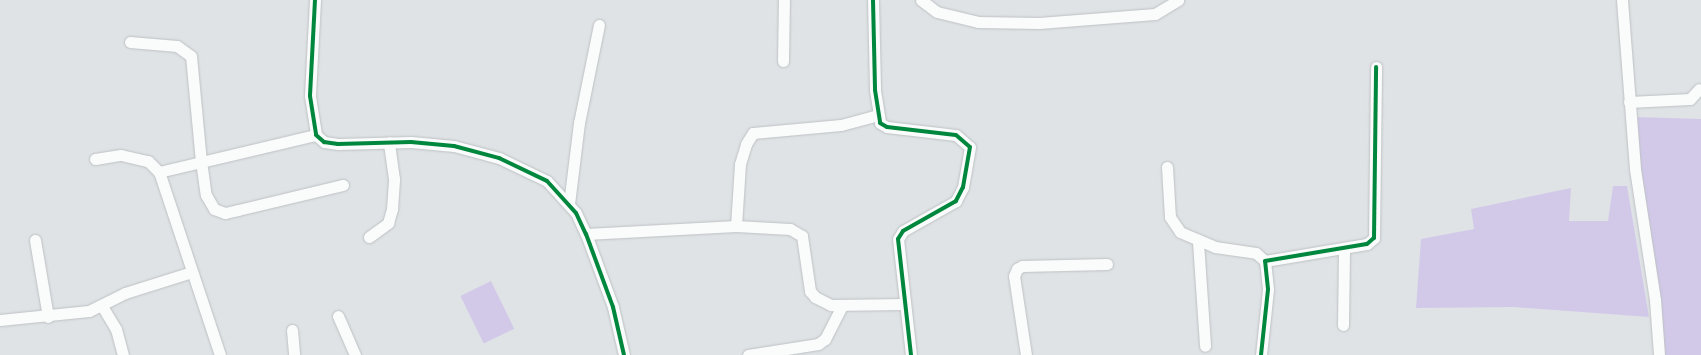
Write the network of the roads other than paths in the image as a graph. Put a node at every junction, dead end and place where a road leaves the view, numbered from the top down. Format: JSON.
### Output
{"nodes":[{"id":1,"x":314,"y":0,"type":"edge"},
{"id":2,"x":784,"y":0,"type":"edge"},
{"id":3,"x":873,"y":0,"type":"edge"},
{"id":4,"x":921,"y":0,"type":"edge"},
{"id":5,"x":1178,"y":0,"type":"edge"},
{"id":6,"x":1622,"y":0,"type":"edge"},
{"id":7,"x":599,"y":25,"type":"dead end"},
{"id":8,"x":130,"y":42,"type":"dead end"},
{"id":9,"x":784,"y":61,"type":"dead end"},
{"id":10,"x":1376,"y":67,"type":"dead end"},
{"id":11,"x":1699,"y":89,"type":"dead end"},
{"id":12,"x":1629,"y":102,"type":"junction"},
{"id":13,"x":878,"y":115,"type":"junction"},
{"id":14,"x":316,"y":134,"type":"junction"},
{"id":15,"x":389,"y":142,"type":"junction"},
{"id":16,"x":95,"y":159,"type":"dead end"},
{"id":17,"x":201,"y":161,"type":"junction"},
{"id":18,"x":1167,"y":167,"type":"dead end"},
{"id":19,"x":159,"y":172,"type":"junction"},
{"id":20,"x":343,"y":186,"type":"dead end"},
{"id":21,"x":569,"y":204,"type":"junction"},
{"id":22,"x":736,"y":226,"type":"junction"},
{"id":23,"x":586,"y":234,"type":"junction"},
{"id":24,"x":369,"y":237,"type":"dead end"},
{"id":25,"x":35,"y":240,"type":"dead end"},
{"id":26,"x":1198,"y":242,"type":"junction"},
{"id":27,"x":1344,"y":249,"type":"junction"},
{"id":28,"x":1265,"y":262,"type":"junction"},
{"id":29,"x":1107,"y":264,"type":"dead end"},
{"id":30,"x":192,"y":272,"type":"junction"},
{"id":31,"x":904,"y":304,"type":"junction"},
{"id":32,"x":842,"y":305,"type":"junction"},
{"id":33,"x":102,"y":306,"type":"junction"},
{"id":34,"x":338,"y":316,"type":"dead end"},
{"id":35,"x":48,"y":317,"type":"junction"},
{"id":36,"x":0,"y":320,"type":"edge"},
{"id":37,"x":1343,"y":325,"type":"dead end"},
{"id":38,"x":292,"y":330,"type":"dead end"},
{"id":39,"x":1205,"y":346,"type":"dead end"},
{"id":40,"x":123,"y":355,"type":"edge"},
{"id":41,"x":220,"y":355,"type":"edge"},
{"id":42,"x":294,"y":355,"type":"edge"},
{"id":43,"x":355,"y":355,"type":"edge"},
{"id":44,"x":624,"y":355,"type":"edge"},
{"id":45,"x":748,"y":355,"type":"edge"},
{"id":46,"x":911,"y":355,"type":"edge"},
{"id":47,"x":1026,"y":355,"type":"edge"},
{"id":48,"x":1261,"y":355,"type":"edge"},
{"id":49,"x":1659,"y":355,"type":"edge"}],
"edges":[{"from":1,"to":14,"type":"street"},
{"from":2,"to":9,"type":"street"},
{"from":3,"to":13,"type":"street"},
{"from":4,"to":5,"type":"street"},
{"from":6,"to":12,"type":"street"},
{"from":7,"to":21,"type":"street"},
{"from":8,"to":17,"type":"street"},
{"from":10,"to":27,"type":"street"},
{"from":11,"to":12,"type":"street"},
{"from":12,"to":49,"type":"street"},
{"from":13,"to":22,"type":"street"},
{"from":13,"to":31,"type":"street"},
{"from":14,"to":15,"type":"street"},
{"from":14,"to":17,"type":"street"},
{"from":15,"to":21,"type":"street"},
{"from":15,"to":24,"type":"street"},
{"from":16,"to":19,"type":"street"},
{"from":17,"to":19,"type":"street"},
{"from":17,"to":20,"type":"street"},
{"from":18,"to":26,"type":"street"},
{"from":19,"to":30,"type":"street"},
{"from":21,"to":23,"type":"street"},
{"from":22,"to":23,"type":"street"},
{"from":22,"to":32,"type":"street"},
{"from":23,"to":44,"type":"street"},
{"from":25,"to":35,"type":"street"},
{"from":26,"to":28,"type":"street"},
{"from":26,"to":39,"type":"street"},
{"from":27,"to":28,"type":"street"},
{"from":27,"to":37,"type":"street"},
{"from":28,"to":48,"type":"street"},
{"from":29,"to":47,"type":"street"},
{"from":30,"to":33,"type":"street"},
{"from":30,"to":41,"type":"street"},
{"from":31,"to":32,"type":"street"},
{"from":31,"to":46,"type":"street"},
{"from":32,"to":45,"type":"street"},
{"from":33,"to":35,"type":"street"},
{"from":33,"to":40,"type":"street"},
{"from":34,"to":43,"type":"street"},
{"from":35,"to":36,"type":"street"},
{"from":38,"to":42,"type":"street"}]}
